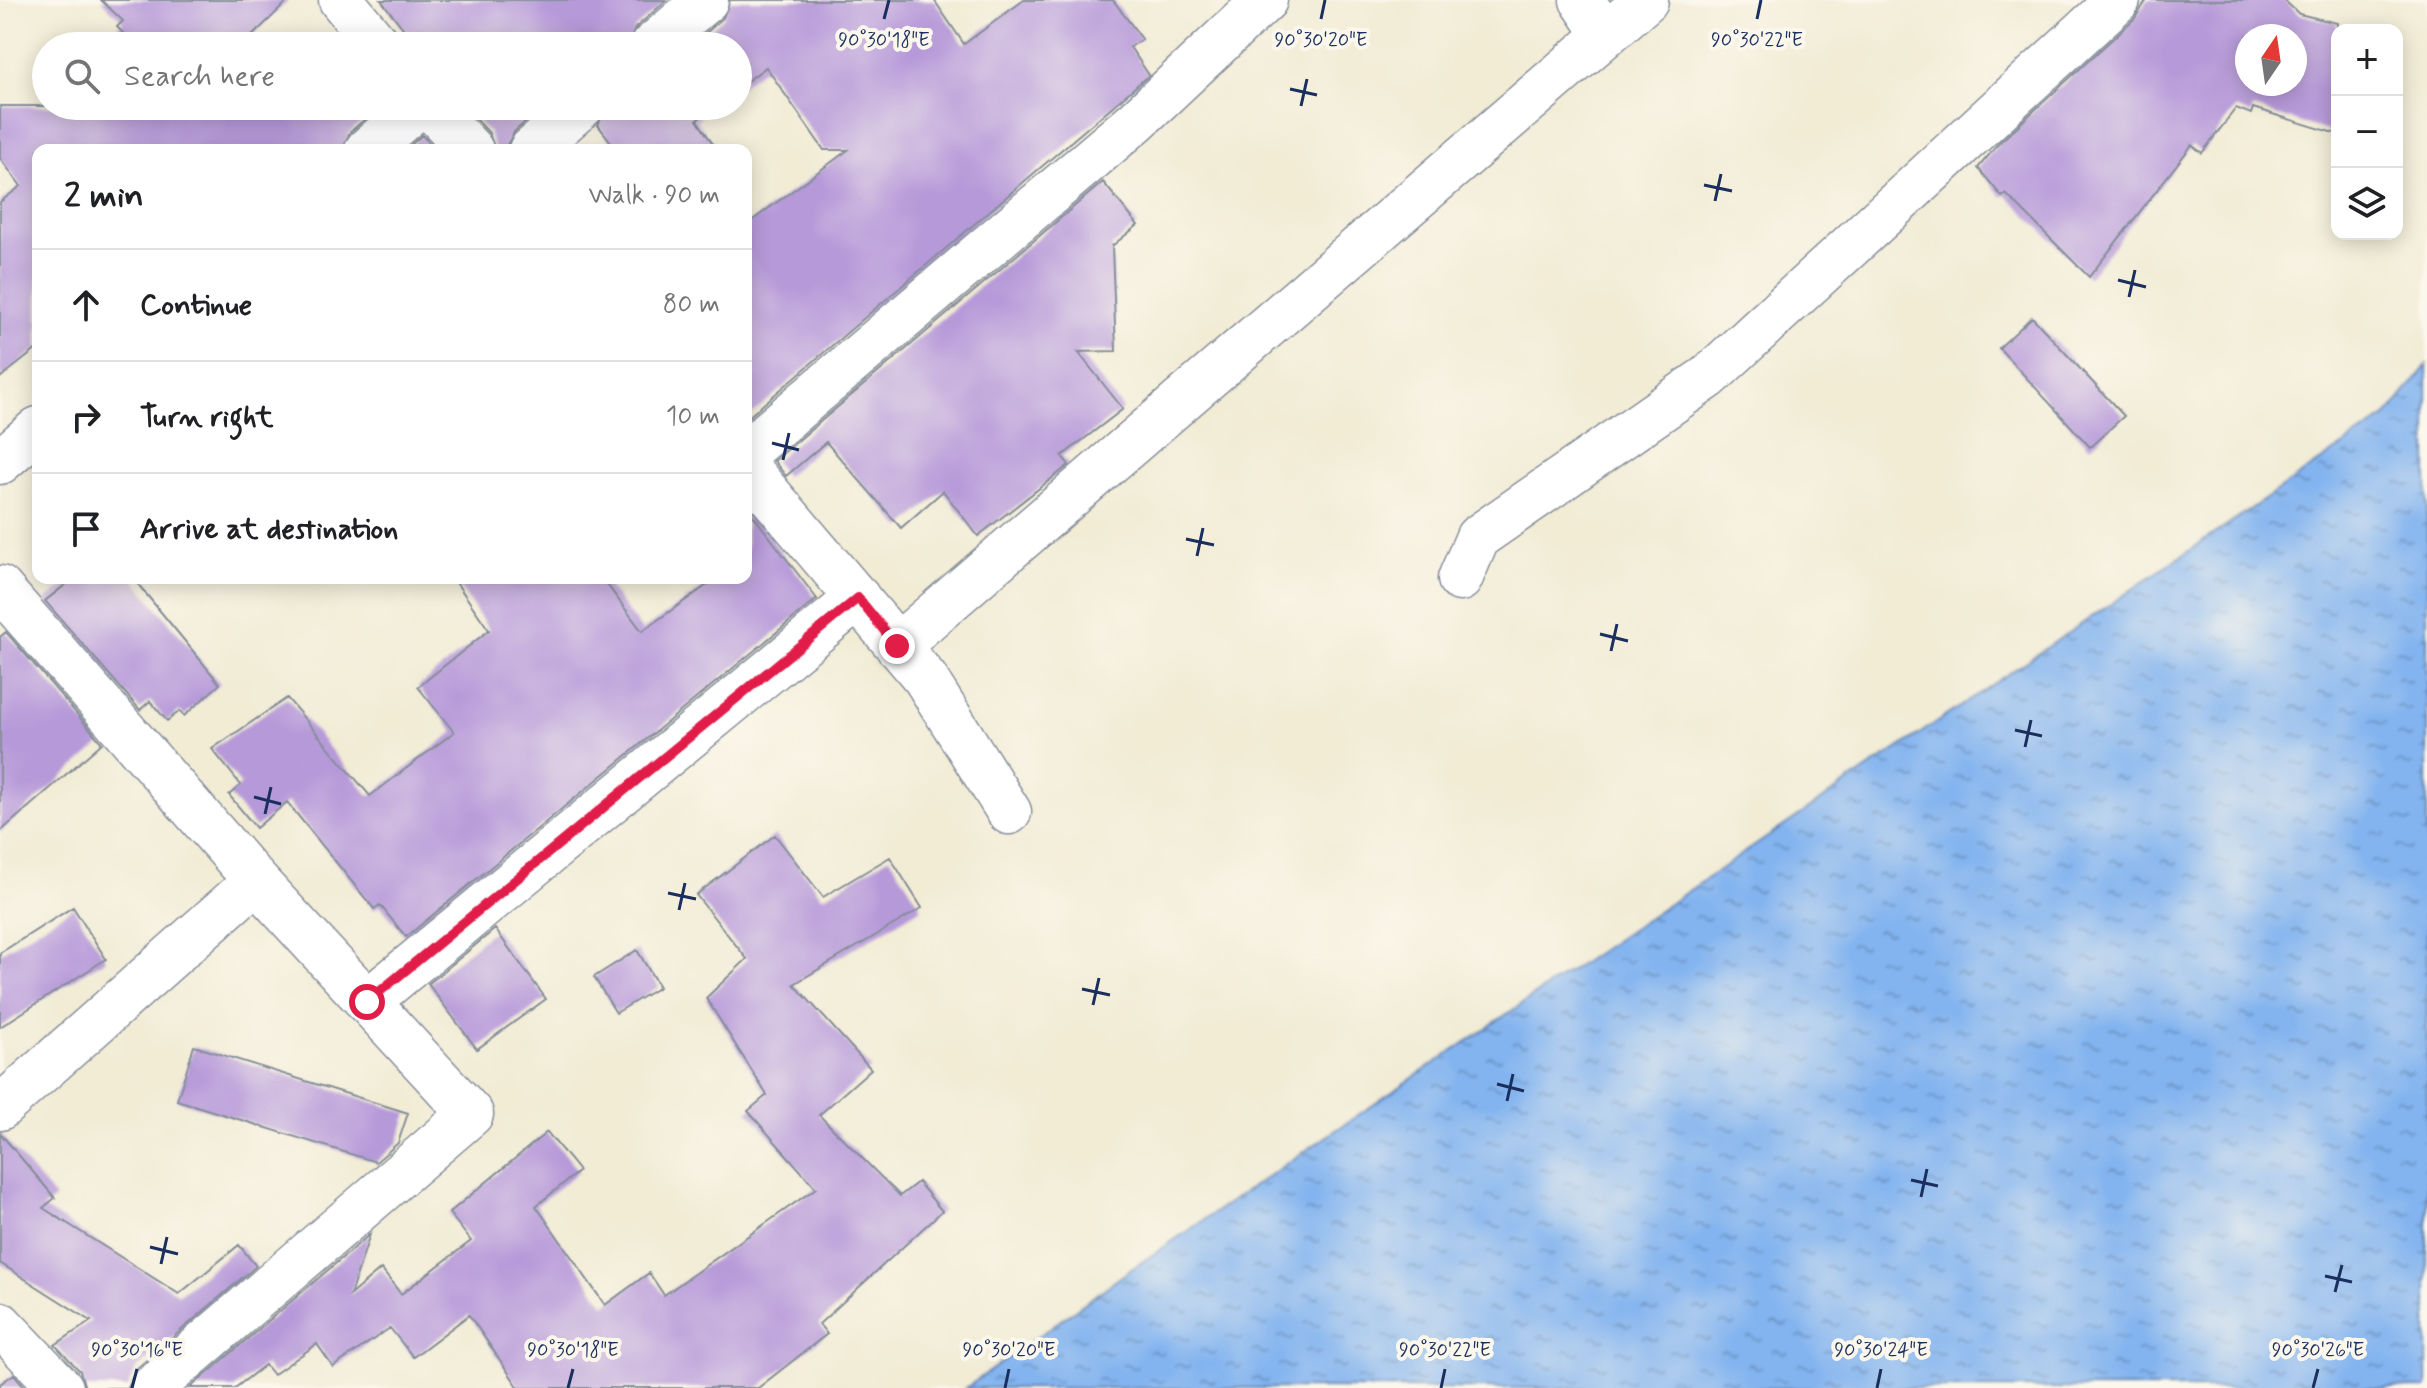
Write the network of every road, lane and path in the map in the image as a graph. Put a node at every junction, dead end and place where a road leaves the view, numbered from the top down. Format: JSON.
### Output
{"nodes":[{"id":1,"x":706,"y":0,"type":"edge"},
{"id":2,"x":1265,"y":0,"type":"edge"},
{"id":3,"x":1646,"y":0,"type":"edge"},
{"id":4,"x":2118,"y":0,"type":"edge"},
{"id":5,"x":1594,"y":17,"type":"edge"},
{"id":6,"x":668,"y":32,"type":"edge"},
{"id":7,"x":402,"y":120,"type":"edge"},
{"id":8,"x":442,"y":120,"type":"edge"},
{"id":9,"x":566,"y":120,"type":"edge"},
{"id":10,"x":374,"y":144,"type":"edge"},
{"id":11,"x":465,"y":144,"type":"edge"},
{"id":12,"x":538,"y":144,"type":"edge"},
{"id":13,"x":32,"y":434,"type":"edge"},
{"id":14,"x":752,"y":447,"type":"edge"},
{"id":15,"x":0,"y":462,"type":"edge"},
{"id":16,"x":752,"y":474,"type":"edge"},
{"id":17,"x":1460,"y":579,"type":"dead end"},
{"id":18,"x":0,"y":588,"type":"edge"},
{"id":19,"x":858,"y":598,"type":"junction"},
{"id":20,"x":897,"y":646,"type":"junction"},
{"id":21,"x":1009,"y":812,"type":"dead end"},
{"id":22,"x":256,"y":881,"type":"junction"},
{"id":23,"x":367,"y":1002,"type":"junction"},
{"id":24,"x":0,"y":1108,"type":"edge"},
{"id":25,"x":0,"y":1324,"type":"edge"},
{"id":26,"x":61,"y":1388,"type":"edge"},
{"id":27,"x":152,"y":1388,"type":"edge"}],
"edges":[{"from":1,"to":6,"type":"street"},
{"from":2,"to":14,"type":"street"},
{"from":3,"to":5,"type":"street"},
{"from":4,"to":17,"type":"street"},
{"from":5,"to":20,"type":"street"},
{"from":7,"to":10,"type":"street"},
{"from":8,"to":11,"type":"street"},
{"from":9,"to":12,"type":"street"},
{"from":13,"to":15,"type":"street"},
{"from":16,"to":19,"type":"street"},
{"from":18,"to":22,"type":"street"},
{"from":19,"to":20,"type":"street"},
{"from":19,"to":23,"type":"street"},
{"from":20,"to":21,"type":"street"},
{"from":22,"to":23,"type":"street"},
{"from":22,"to":24,"type":"street"},
{"from":23,"to":27,"type":"street"},
{"from":25,"to":26,"type":"street"}]}
